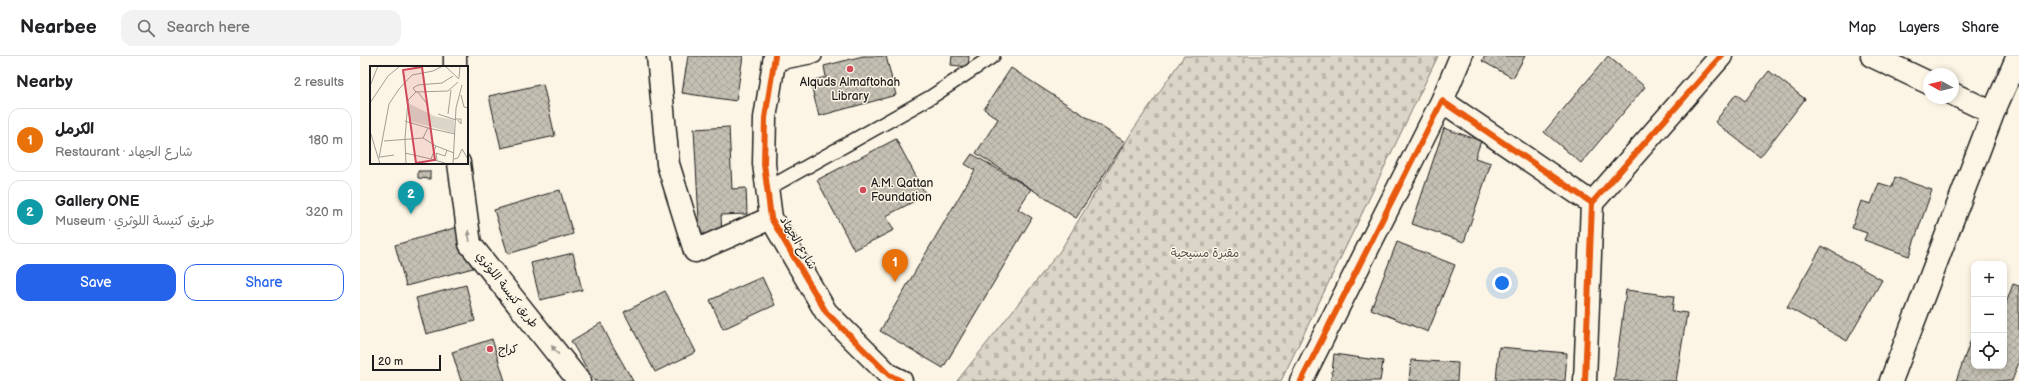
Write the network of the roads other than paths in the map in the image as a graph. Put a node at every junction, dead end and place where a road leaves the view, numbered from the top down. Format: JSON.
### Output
{"nodes":[{"id":1,"x":658,"y":56,"type":"edge"},
{"id":2,"x":815,"y":56,"type":"edge"},
{"id":3,"x":993,"y":56,"type":"edge"},
{"id":4,"x":1461,"y":56,"type":"edge"},
{"id":5,"x":1721,"y":56,"type":"edge"},
{"id":6,"x":1872,"y":56,"type":"edge"},
{"id":7,"x":2018,"y":56,"type":"edge"},
{"id":8,"x":774,"y":60,"type":"edge"},
{"id":9,"x":1923,"y":80,"type":"edge"},
{"id":10,"x":1959,"y":97,"type":"edge"},
{"id":11,"x":1442,"y":101,"type":"junction"},
{"id":12,"x":1993,"y":113,"type":"junction"},
{"id":13,"x":459,"y":164,"type":"edge"},
{"id":14,"x":767,"y":189,"type":"junction"},
{"id":15,"x":1592,"y":203,"type":"junction"},
{"id":16,"x":770,"y":218,"type":"junction"},
{"id":17,"x":579,"y":381,"type":"edge"},
{"id":18,"x":901,"y":381,"type":"edge"},
{"id":19,"x":1301,"y":381,"type":"edge"},
{"id":20,"x":1585,"y":381,"type":"edge"},
{"id":21,"x":1891,"y":381,"type":"edge"}],
"edges":[{"from":1,"to":16,"type":"street"},
{"from":2,"to":8,"type":"lane"},
{"from":3,"to":14,"type":"lane"},
{"from":4,"to":11,"type":"street"},
{"from":5,"to":15,"type":"street"},
{"from":6,"to":9,"type":"street"},
{"from":7,"to":12,"type":"street"},
{"from":8,"to":14,"type":"street","name":"شارع الجهاد"},
{"from":10,"to":12,"type":"street"},
{"from":11,"to":15,"type":"street"},
{"from":11,"to":19,"type":"street"},
{"from":12,"to":21,"type":"street"},
{"from":17,"to":13,"type":"street","name":"طريق كنيسة اللوثري","one_way":true},
{"from":14,"to":16,"type":"street","name":"شارع الجهاد"},
{"from":15,"to":20,"type":"street"},
{"from":16,"to":18,"type":"street","name":"شارع الجهاد"}]}
